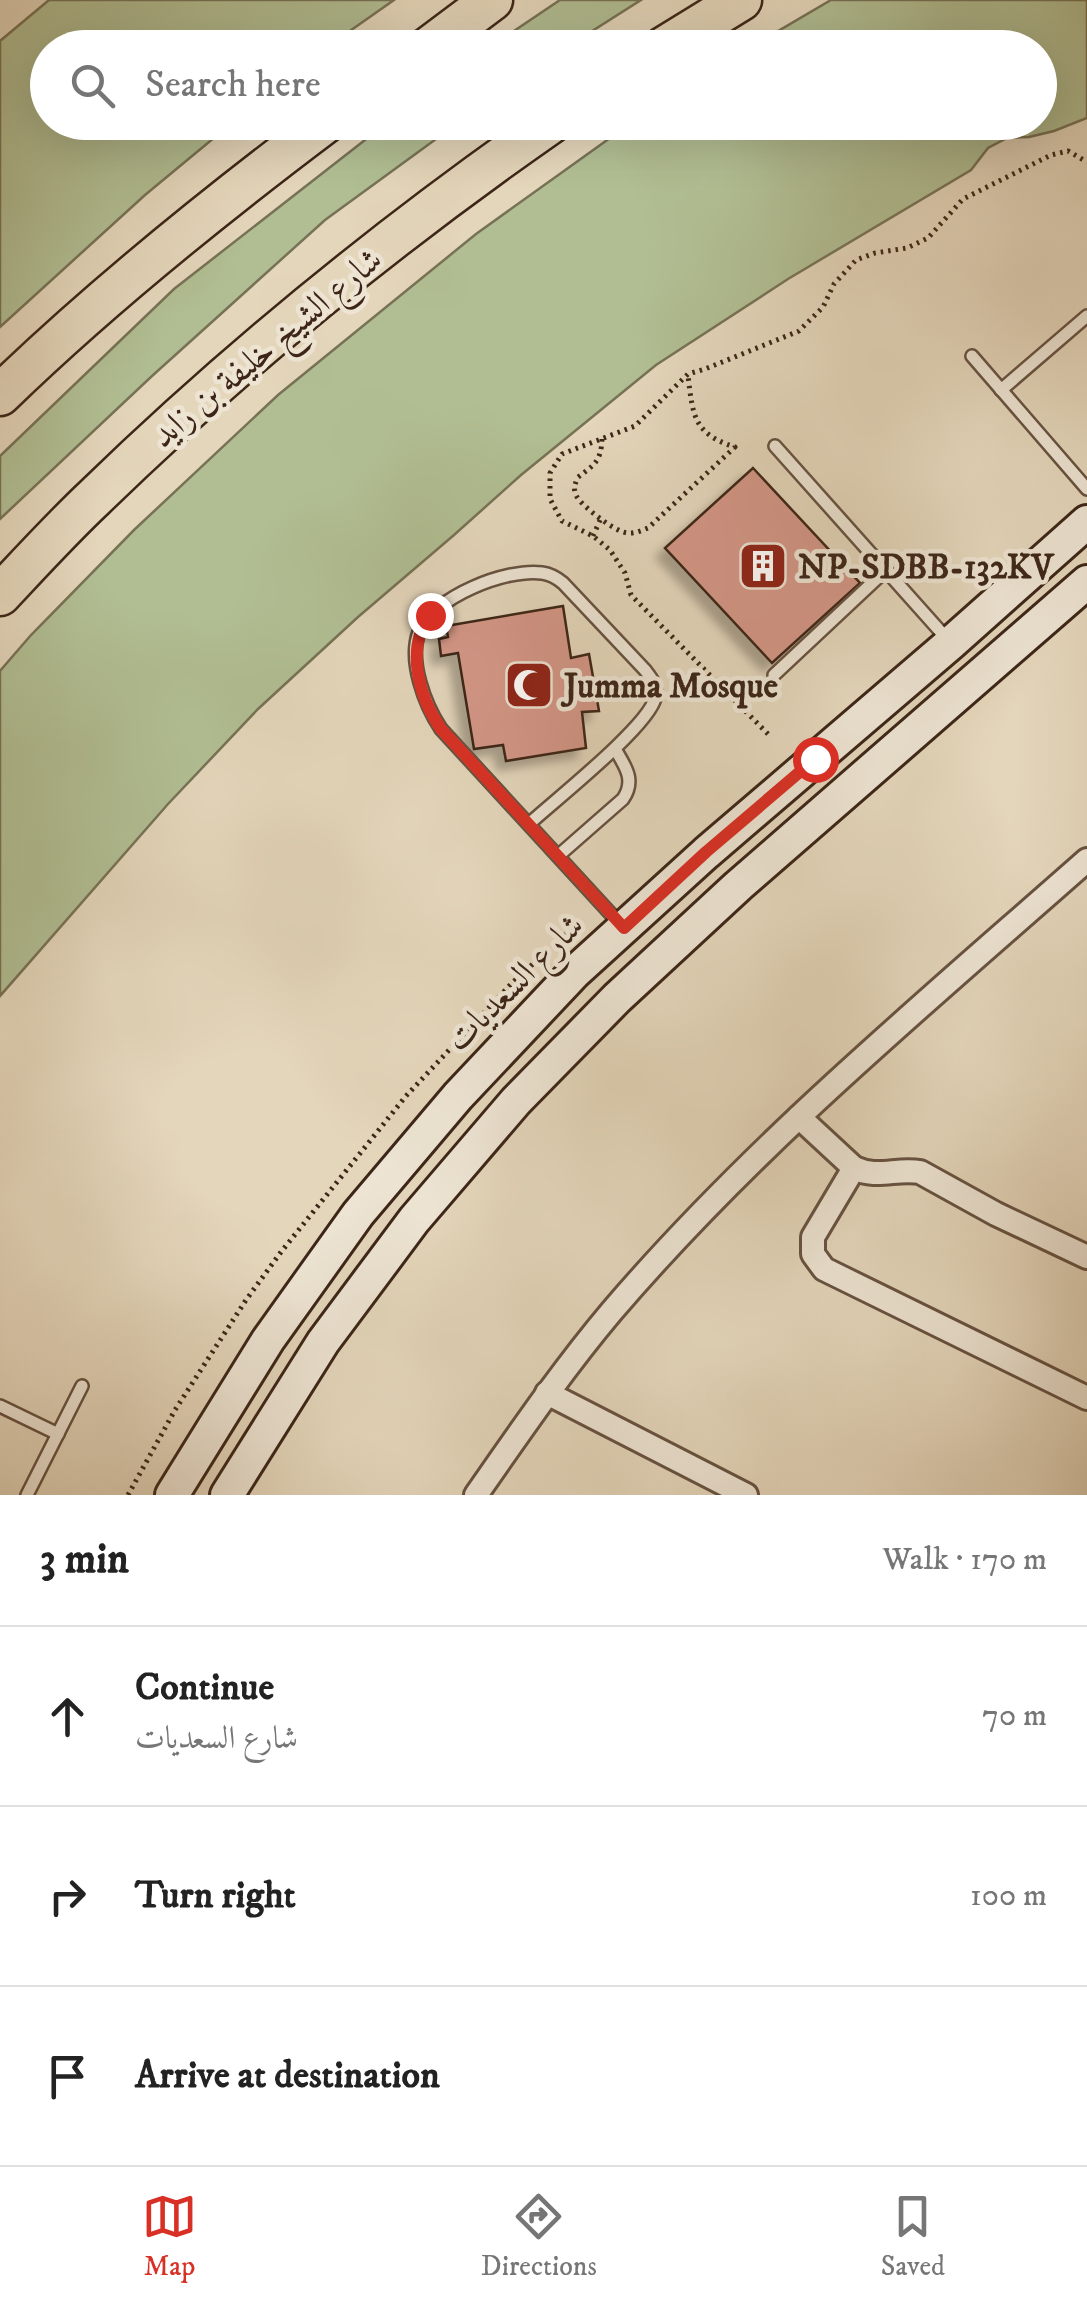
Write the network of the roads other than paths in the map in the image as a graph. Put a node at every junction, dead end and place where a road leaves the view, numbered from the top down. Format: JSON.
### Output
{"nodes":[{"id":1,"x":492,"y":0,"type":"edge"},
{"id":2,"x":740,"y":0,"type":"edge"},
{"id":3,"x":452,"y":30,"type":"edge"},
{"id":4,"x":692,"y":30,"type":"edge"},
{"id":5,"x":303,"y":140,"type":"edge"},
{"id":6,"x":527,"y":140,"type":"edge"},
{"id":7,"x":1087,"y":316,"type":"edge"},
{"id":8,"x":972,"y":356,"type":"dead end"},
{"id":9,"x":1002,"y":390,"type":"junction"},
{"id":10,"x":0,"y":395,"type":"edge"},
{"id":11,"x":775,"y":446,"type":"dead end"},
{"id":12,"x":1087,"y":489,"type":"edge"},
{"id":13,"x":1087,"y":522,"type":"edge"},
{"id":14,"x":886,"y":570,"type":"junction"},
{"id":15,"x":1087,"y":582,"type":"edge"},
{"id":16,"x":0,"y":595,"type":"edge"},
{"id":17,"x":951,"y":643,"type":"junction"},
{"id":18,"x":774,"y":676,"type":"dead end"},
{"id":19,"x":615,"y":748,"type":"junction"},
{"id":20,"x":529,"y":824,"type":"junction"},
{"id":21,"x":558,"y":856,"type":"junction"},
{"id":22,"x":1087,"y":860,"type":"edge"},
{"id":23,"x":624,"y":928,"type":"junction"},
{"id":24,"x":799,"y":1117,"type":"junction"},
{"id":25,"x":854,"y":1168,"type":"junction"},
{"id":26,"x":1087,"y":1257,"type":"edge"},
{"id":27,"x":82,"y":1386,"type":"dead end"},
{"id":28,"x":547,"y":1393,"type":"junction"},
{"id":29,"x":1087,"y":1398,"type":"edge"},
{"id":30,"x":0,"y":1406,"type":"edge"},
{"id":31,"x":58,"y":1434,"type":"junction"},
{"id":32,"x":27,"y":1495,"type":"edge"},
{"id":33,"x":172,"y":1495,"type":"edge"},
{"id":34,"x":228,"y":1495,"type":"edge"},
{"id":35,"x":476,"y":1495,"type":"edge"},
{"id":36,"x":746,"y":1495,"type":"edge"}],
"edges":[{"from":1,"to":3,"type":"highway"},
{"from":2,"to":4,"type":"highway"},
{"from":5,"to":10,"type":"highway"},
{"from":6,"to":16,"type":"highway","name":"شارع الشيخ خليفة بن زايد"},
{"from":7,"to":9,"type":"lane"},
{"from":8,"to":9,"type":"lane"},
{"from":9,"to":12,"type":"lane"},
{"from":11,"to":14,"type":"lane"},
{"from":13,"to":17,"type":"street","name":"شارع السعديات"},
{"from":14,"to":17,"type":"lane"},
{"from":14,"to":18,"type":"lane"},
{"from":15,"to":34,"type":"street"},
{"from":17,"to":23,"type":"street","name":"شارع السعديات"},
{"from":19,"to":20,"type":"lane"},
{"from":19,"to":20,"type":"lane"},
{"from":19,"to":21,"type":"lane"},
{"from":20,"to":21,"type":"lane"},
{"from":21,"to":23,"type":"lane"},
{"from":22,"to":24,"type":"street"},
{"from":23,"to":33,"type":"street","name":"شارع السعديات"},
{"from":24,"to":25,"type":"street"},
{"from":24,"to":28,"type":"street"},
{"from":25,"to":26,"type":"street"},
{"from":25,"to":29,"type":"street"},
{"from":27,"to":31,"type":"lane"},
{"from":28,"to":35,"type":"street"},
{"from":28,"to":36,"type":"street"},
{"from":30,"to":31,"type":"lane"},
{"from":31,"to":32,"type":"lane"}]}
